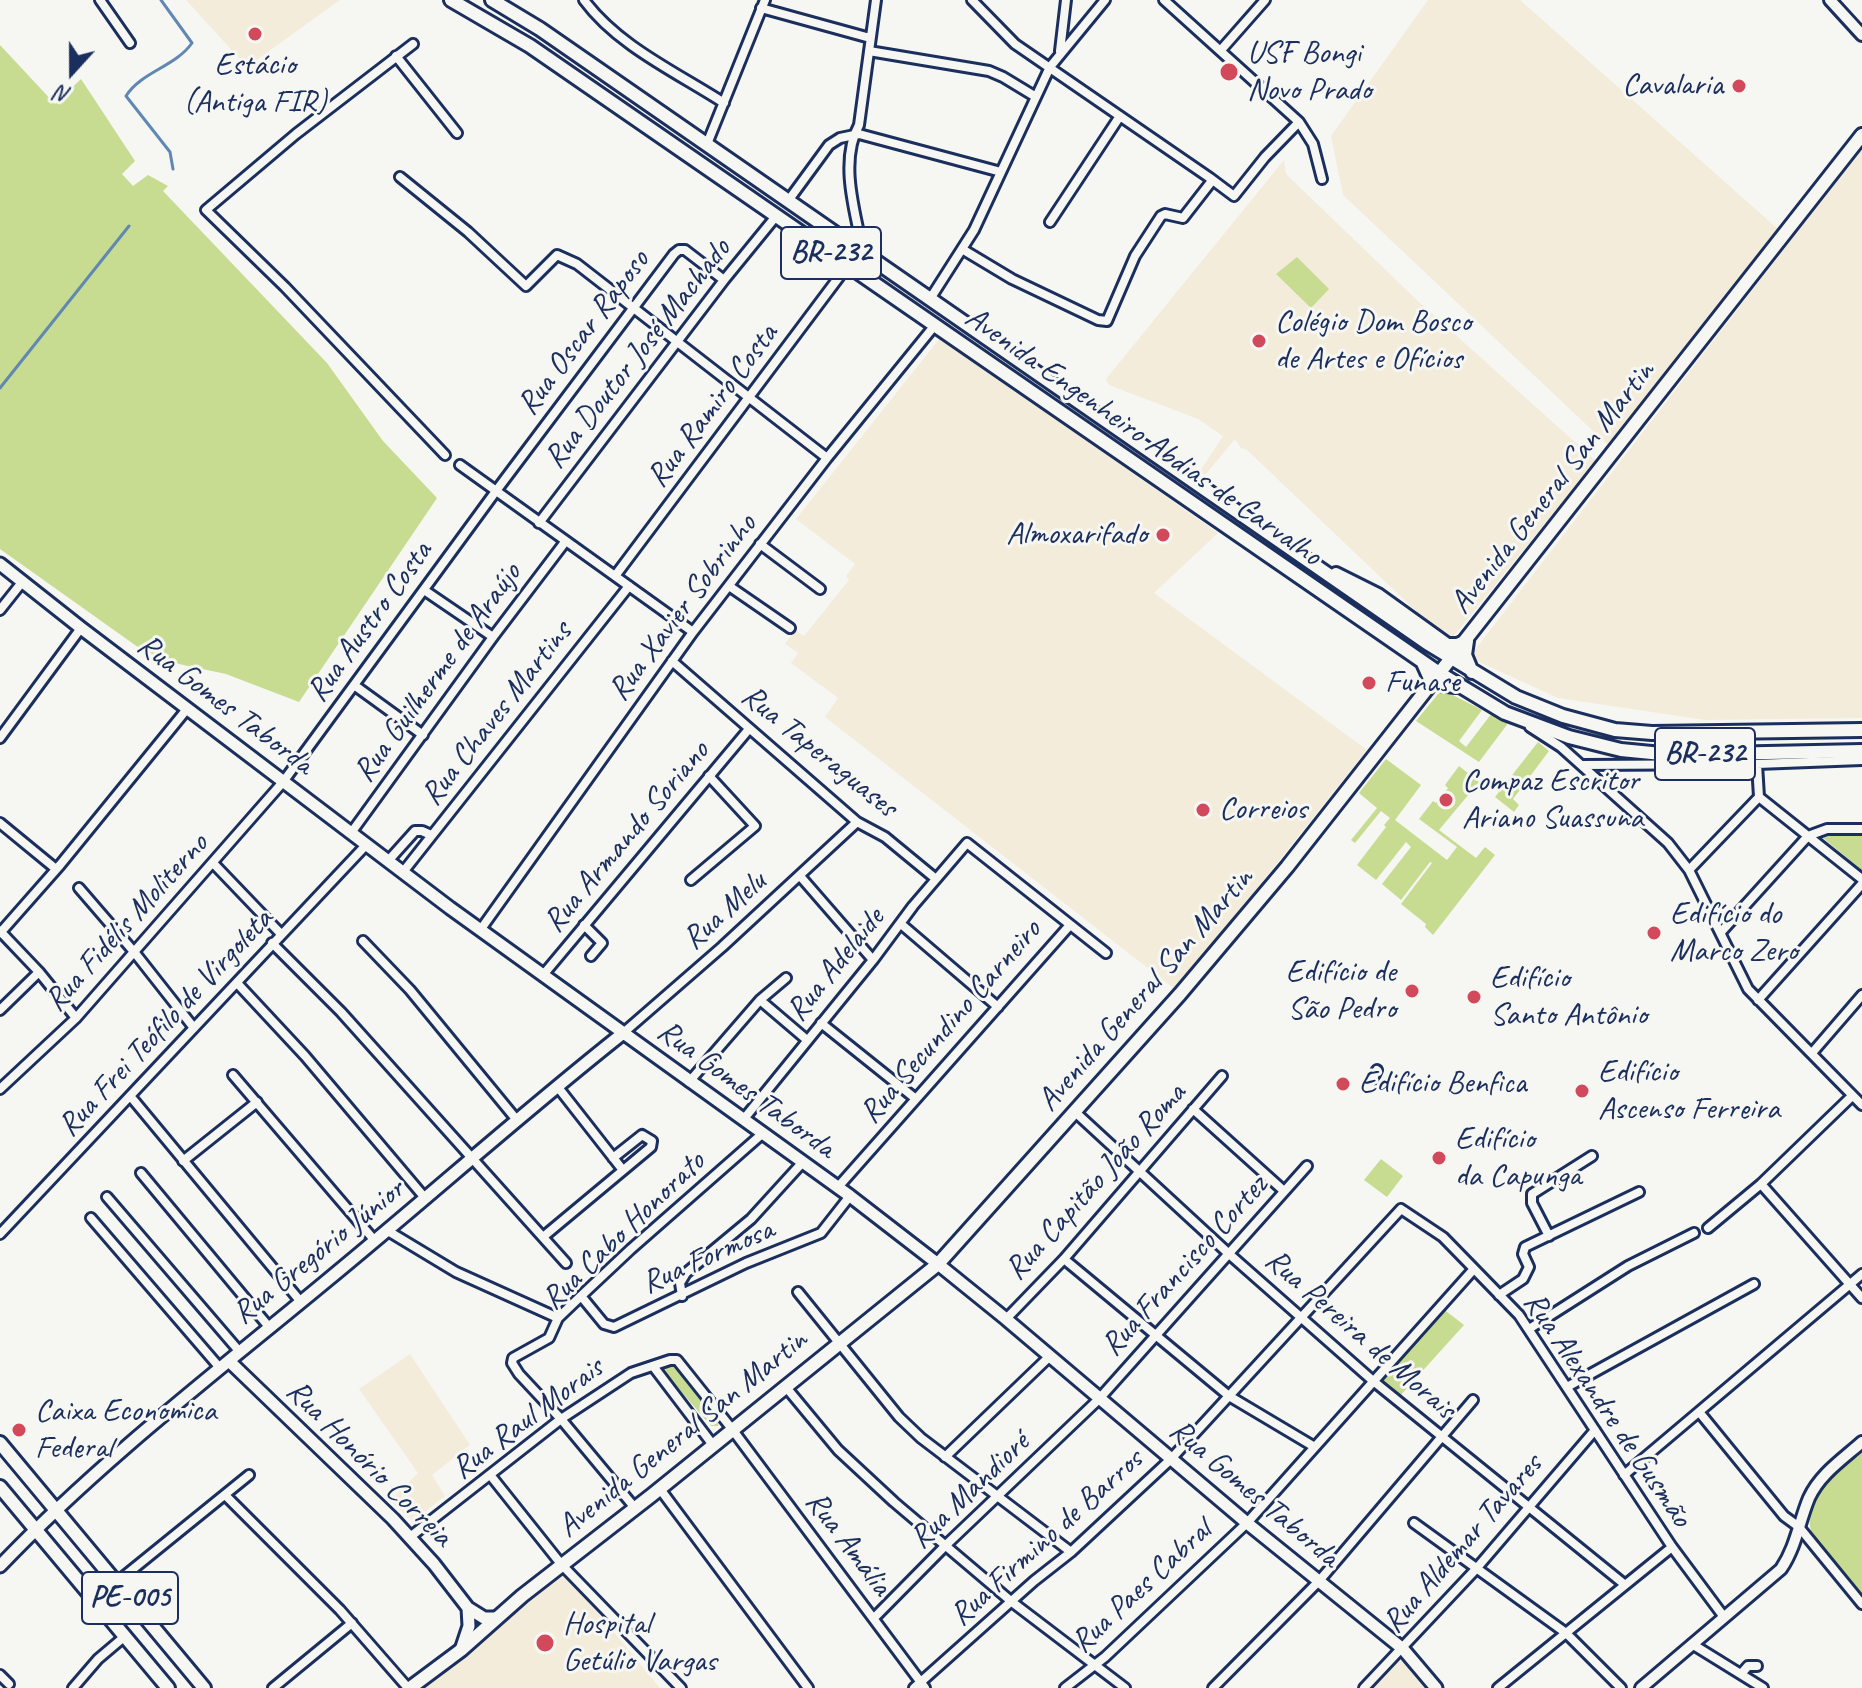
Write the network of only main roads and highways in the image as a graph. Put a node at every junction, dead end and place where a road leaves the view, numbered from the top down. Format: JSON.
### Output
{"nodes":[{"id":1,"x":451,"y":0,"type":"edge"},
{"id":2,"x":492,"y":0,"type":"edge"},
{"id":3,"x":1862,"y":135,"type":"edge"},
{"id":4,"x":0,"y":564,"type":"edge"},
{"id":5,"x":1289,"y":570,"type":"junction"},
{"id":6,"x":1324,"y":572,"type":"junction"},
{"id":7,"x":1467,"y":641,"type":"junction"},
{"id":8,"x":1450,"y":652,"type":"junction"},
{"id":9,"x":1473,"y":673,"type":"junction"},
{"id":10,"x":1436,"y":678,"type":"junction"},
{"id":11,"x":1500,"y":709,"type":"junction"},
{"id":12,"x":1563,"y":716,"type":"junction"},
{"id":13,"x":1862,"y":730,"type":"edge"},
{"id":14,"x":1554,"y":736,"type":"junction"},
{"id":15,"x":1862,"y":751,"type":"edge"},
{"id":16,"x":622,"y":1034,"type":"junction"},
{"id":17,"x":938,"y":1264,"type":"junction"},
{"id":18,"x":224,"y":1364,"type":"junction"},
{"id":19,"x":0,"y":1443,"type":"edge"},
{"id":20,"x":0,"y":1487,"type":"edge"},
{"id":21,"x":53,"y":1511,"type":"junction"},
{"id":22,"x":35,"y":1529,"type":"junction"},
{"id":23,"x":0,"y":1566,"type":"edge"},
{"id":24,"x":468,"y":1608,"type":"junction"},
{"id":25,"x":497,"y":1618,"type":"junction"},
{"id":26,"x":461,"y":1650,"type":"junction"},
{"id":27,"x":168,"y":1688,"type":"edge"},
{"id":28,"x":204,"y":1688,"type":"edge"},
{"id":29,"x":409,"y":1688,"type":"edge"},
{"id":30,"x":1436,"y":1688,"type":"edge"}],
"edges":[{"from":1,"to":5,"type":"main road","name":"Avenida Engenheiro Abdias de Carvalho","number":"BR-232"},
{"from":2,"to":6,"type":"main road","name":"Avenida Engenheiro Abdias de Carvalho","number":"BR-232"},
{"from":3,"to":7,"type":"main road","name":"Avenida General San Martin"},
{"from":4,"to":16,"type":"main road","name":"Rua Gomes Taborda"},
{"from":5,"to":6,"type":"main road"},
{"from":5,"to":10,"type":"main road","name":"Avenida Engenheiro Abdias de Carvalho","number":"BR-232"},
{"from":6,"to":8,"type":"main road","name":"Avenida Engenheiro Abdias de Carvalho","number":"BR-232"},
{"from":6,"to":8,"type":"main road"},
{"from":7,"to":8,"type":"main road","name":"Avenida General San Martin"},
{"from":7,"to":9,"type":"main road"},
{"from":8,"to":9,"type":"main road","name":"Avenida Engenheiro Abdias de Carvalho","number":"BR-232"},
{"from":8,"to":10,"type":"main road","name":"Avenida General San Martin"},
{"from":9,"to":12,"type":"main road","name":"Avenida Engenheiro Abdias de Carvalho","number":"BR-232"},
{"from":10,"to":11,"type":"main road","name":"Avenida Engenheiro Abdias de Carvalho","number":"BR-232"},
{"from":10,"to":17,"type":"main road","name":"Avenida General San Martin"},
{"from":11,"to":12,"type":"main road"},
{"from":11,"to":14,"type":"main road","name":"Avenida Engenheiro Abdias de Carvalho","number":"BR-232"},
{"from":12,"to":13,"type":"main road","name":"Avenida Engenheiro Abdias de Carvalho","number":"BR-232"},
{"from":12,"to":14,"type":"main road"},
{"from":14,"to":15,"type":"main road","name":"Avenida Engenheiro Abdias de Carvalho","number":"BR-232"},
{"from":16,"to":17,"type":"main road","name":"Rua Gomes Taborda"},
{"from":16,"to":18,"type":"main road","name":"Rua Gregório Júnior"},
{"from":17,"to":25,"type":"main road","name":"Avenida General San Martin"},
{"from":17,"to":30,"type":"main road","name":"Rua Gomes Taborda"},
{"from":18,"to":21,"type":"main road","name":"Rua Gregório Júnior"},
{"from":18,"to":24,"type":"main road","name":"Rua Honório Correia"},
{"from":19,"to":21,"type":"main road","number":"PE-005"},
{"from":20,"to":22,"type":"main road","number":"PE-005"},
{"from":21,"to":22,"type":"main road","name":"Rua Gregório Júnior"},
{"from":21,"to":28,"type":"main road","number":"PE-005"},
{"from":22,"to":23,"type":"main road","name":"Rua Gregório Júnior"},
{"from":22,"to":27,"type":"main road","number":"PE-005"},
{"from":24,"to":25,"type":"main road"},
{"from":24,"to":26,"type":"main road"},
{"from":25,"to":26,"type":"main road","name":"Avenida General San Martin"},
{"from":26,"to":29,"type":"main road","name":"Avenida General San Martin"}]}
